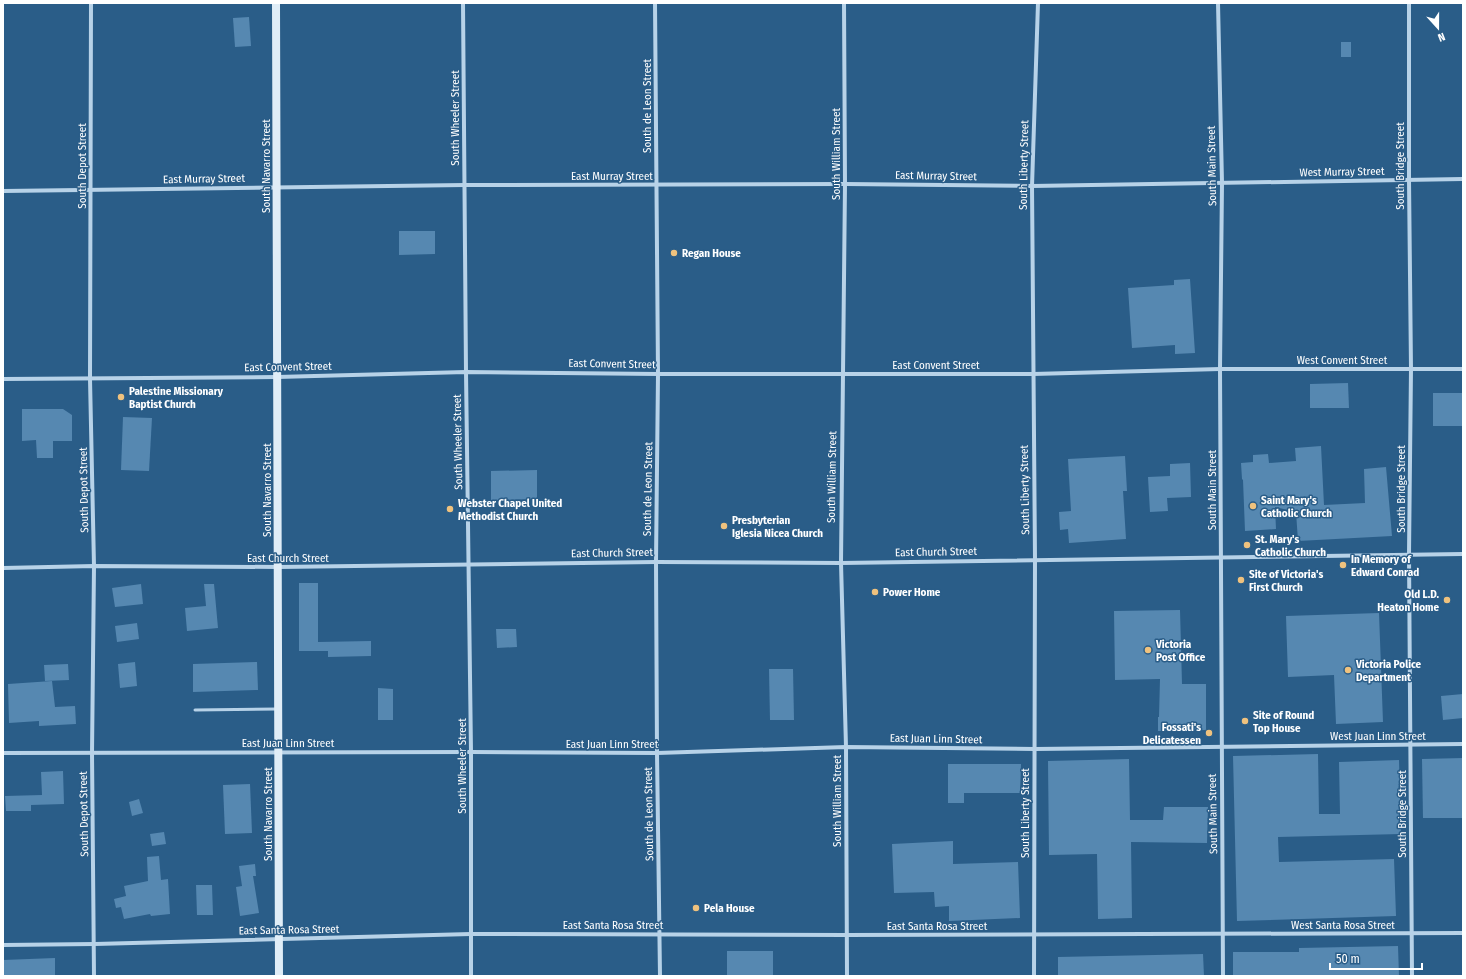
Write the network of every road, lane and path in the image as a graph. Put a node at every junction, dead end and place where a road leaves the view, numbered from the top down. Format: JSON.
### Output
{"nodes":[{"id":1,"x":92,"y":3,"type":"edge"},
{"id":2,"x":276,"y":3,"type":"edge"},
{"id":3,"x":463,"y":3,"type":"edge"},
{"id":4,"x":655,"y":3,"type":"edge"},
{"id":5,"x":844,"y":3,"type":"edge"},
{"id":6,"x":1038,"y":3,"type":"edge"},
{"id":7,"x":1218,"y":3,"type":"edge"},
{"id":8,"x":1409,"y":3,"type":"edge"},
{"id":9,"x":1463,"y":179,"type":"edge"},
{"id":10,"x":1409,"y":180,"type":"junction"},
{"id":11,"x":1222,"y":183,"type":"junction"},
{"id":12,"x":845,"y":184,"type":"junction"},
{"id":13,"x":465,"y":185,"type":"junction"},
{"id":14,"x":656,"y":186,"type":"junction"},
{"id":15,"x":1032,"y":186,"type":"junction"},
{"id":16,"x":277,"y":188,"type":"junction"},
{"id":17,"x":92,"y":190,"type":"junction"},
{"id":18,"x":3,"y":191,"type":"edge"},
{"id":19,"x":1220,"y":369,"type":"junction"},
{"id":20,"x":1411,"y":369,"type":"junction"},
{"id":21,"x":1463,"y":369,"type":"edge"},
{"id":22,"x":466,"y":372,"type":"junction"},
{"id":23,"x":843,"y":373,"type":"junction"},
{"id":24,"x":658,"y":374,"type":"junction"},
{"id":25,"x":1033,"y":374,"type":"junction"},
{"id":26,"x":277,"y":377,"type":"junction"},
{"id":27,"x":3,"y":379,"type":"edge"},
{"id":28,"x":90,"y":379,"type":"junction"},
{"id":29,"x":1409,"y":554,"type":"junction"},
{"id":30,"x":1463,"y":554,"type":"edge"},
{"id":31,"x":1221,"y":557,"type":"junction"},
{"id":32,"x":1035,"y":559,"type":"junction"},
{"id":33,"x":656,"y":562,"type":"junction"},
{"id":34,"x":840,"y":563,"type":"junction"},
{"id":35,"x":469,"y":565,"type":"junction"},
{"id":36,"x":94,"y":566,"type":"junction"},
{"id":37,"x":278,"y":567,"type":"junction"},
{"id":38,"x":3,"y":568,"type":"edge"},
{"id":39,"x":278,"y":709,"type":"junction"},
{"id":40,"x":195,"y":710,"type":"dead end"},
{"id":41,"x":1463,"y":744,"type":"edge"},
{"id":42,"x":1411,"y":745,"type":"junction"},
{"id":43,"x":1222,"y":746,"type":"junction"},
{"id":44,"x":846,"y":747,"type":"junction"},
{"id":45,"x":1035,"y":749,"type":"junction"},
{"id":46,"x":278,"y":752,"type":"junction"},
{"id":47,"x":471,"y":752,"type":"junction"},
{"id":48,"x":3,"y":753,"type":"edge"},
{"id":49,"x":92,"y":753,"type":"junction"},
{"id":50,"x":657,"y":753,"type":"junction"},
{"id":51,"x":1412,"y":933,"type":"junction"},
{"id":52,"x":1463,"y":933,"type":"edge"},
{"id":53,"x":471,"y":934,"type":"junction"},
{"id":54,"x":660,"y":934,"type":"junction"},
{"id":55,"x":1223,"y":934,"type":"junction"},
{"id":56,"x":846,"y":935,"type":"junction"},
{"id":57,"x":1034,"y":935,"type":"junction"},
{"id":58,"x":279,"y":940,"type":"junction"},
{"id":59,"x":95,"y":944,"type":"junction"},
{"id":60,"x":3,"y":945,"type":"edge"},
{"id":61,"x":94,"y":976,"type":"edge"},
{"id":62,"x":279,"y":976,"type":"edge"},
{"id":63,"x":471,"y":976,"type":"edge"},
{"id":64,"x":660,"y":976,"type":"edge"},
{"id":65,"x":847,"y":976,"type":"edge"},
{"id":66,"x":1034,"y":976,"type":"edge"},
{"id":67,"x":1223,"y":976,"type":"edge"},
{"id":68,"x":1412,"y":976,"type":"edge"}],
"edges":[{"from":1,"to":17,"type":"street","name":"South Depot Street"},
{"from":2,"to":16,"type":"street","name":"South Navarro Street"},
{"from":3,"to":13,"type":"street","name":"South Wheeler Street"},
{"from":4,"to":14,"type":"street","name":"South de Leon Street"},
{"from":5,"to":12,"type":"street","name":"South William Street"},
{"from":6,"to":15,"type":"street","name":"South Liberty Street"},
{"from":7,"to":11,"type":"street","name":"South Main Street"},
{"from":8,"to":10,"type":"street","name":"South Bridge Street"},
{"from":9,"to":10,"type":"street","name":"West Murray Street"},
{"from":10,"to":11,"type":"street","name":"West Murray Street"},
{"from":10,"to":20,"type":"street","name":"South Bridge Street"},
{"from":11,"to":15,"type":"street","name":"East Murray Street"},
{"from":11,"to":19,"type":"street","name":"South Main Street"},
{"from":12,"to":14,"type":"street","name":"East Murray Street"},
{"from":12,"to":15,"type":"street","name":"East Murray Street"},
{"from":12,"to":23,"type":"street","name":"South William Street"},
{"from":13,"to":14,"type":"street","name":"East Murray Street"},
{"from":13,"to":16,"type":"street","name":"East Murray Street"},
{"from":13,"to":22,"type":"street","name":"South Wheeler Street"},
{"from":14,"to":24,"type":"street","name":"South de Leon Street"},
{"from":15,"to":25,"type":"street","name":"South Liberty Street"},
{"from":16,"to":17,"type":"street","name":"East Murray Street"},
{"from":16,"to":26,"type":"street","name":"South Navarro Street"},
{"from":17,"to":18,"type":"street","name":"East Murray Street"},
{"from":17,"to":28,"type":"street","name":"South Depot Street"},
{"from":19,"to":20,"type":"street","name":"West Convent Street"},
{"from":19,"to":25,"type":"street","name":"East Convent Street"},
{"from":19,"to":31,"type":"street","name":"South Main Street"},
{"from":20,"to":21,"type":"street","name":"West Convent Street"},
{"from":20,"to":29,"type":"street","name":"South Bridge Street"},
{"from":22,"to":24,"type":"street","name":"East Convent Street"},
{"from":22,"to":26,"type":"street","name":"East Convent Street"},
{"from":22,"to":35,"type":"street","name":"South Wheeler Street"},
{"from":23,"to":24,"type":"street","name":"East Convent Street"},
{"from":23,"to":25,"type":"street","name":"East Convent Street"},
{"from":23,"to":34,"type":"street","name":"South William Street"},
{"from":24,"to":33,"type":"street","name":"South de Leon Street"},
{"from":25,"to":32,"type":"street","name":"South Liberty Street"},
{"from":26,"to":28,"type":"street","name":"East Convent Street"},
{"from":26,"to":37,"type":"street","name":"South Navarro Street"},
{"from":27,"to":28,"type":"street","name":"East Convent Street"},
{"from":28,"to":36,"type":"street","name":"South Depot Street"},
{"from":29,"to":30,"type":"street","name":"East Church Street"},
{"from":29,"to":31,"type":"street","name":"East Church Street"},
{"from":29,"to":42,"type":"street","name":"South Bridge Street"},
{"from":31,"to":32,"type":"street","name":"East Church Street"},
{"from":31,"to":43,"type":"street","name":"South Main Street"},
{"from":32,"to":34,"type":"street","name":"East Church Street"},
{"from":32,"to":45,"type":"street","name":"South Liberty Street"},
{"from":33,"to":34,"type":"street","name":"East Church Street"},
{"from":33,"to":35,"type":"street","name":"East Church Street"},
{"from":33,"to":50,"type":"street","name":"South de Leon Street"},
{"from":34,"to":44,"type":"street","name":"South William Street"},
{"from":35,"to":37,"type":"street","name":"East Church Street"},
{"from":35,"to":47,"type":"street","name":"South Wheeler Street"},
{"from":36,"to":37,"type":"street","name":"East Church Street"},
{"from":36,"to":38,"type":"street","name":"East Church Street"},
{"from":36,"to":49,"type":"street","name":"South Depot Street"},
{"from":37,"to":39,"type":"street","name":"South Navarro Street"},
{"from":39,"to":40,"type":"lane"},
{"from":39,"to":46,"type":"street","name":"South Navarro Street"},
{"from":41,"to":42,"type":"street","name":"West Juan Linn Street"},
{"from":42,"to":43,"type":"street","name":"West Juan Linn Street"},
{"from":42,"to":51,"type":"street","name":"South Bridge Street"},
{"from":43,"to":45,"type":"street","name":"East Juan Linn Street"},
{"from":43,"to":55,"type":"street","name":"South Main Street"},
{"from":44,"to":45,"type":"street","name":"East Juan Linn Street"},
{"from":44,"to":50,"type":"street","name":"East Juan Linn Street"},
{"from":44,"to":56,"type":"street","name":"South William Street"},
{"from":45,"to":57,"type":"street","name":"South Liberty Street"},
{"from":46,"to":47,"type":"street","name":"East Juan Linn Street"},
{"from":46,"to":49,"type":"street","name":"East Juan Linn Street"},
{"from":46,"to":58,"type":"street","name":"South Navarro Street"},
{"from":47,"to":50,"type":"street","name":"East Juan Linn Street"},
{"from":47,"to":53,"type":"street","name":"South Wheeler Street"},
{"from":48,"to":49,"type":"street","name":"East Juan Linn Street"},
{"from":49,"to":59,"type":"street","name":"South Depot Street"},
{"from":50,"to":54,"type":"street","name":"South de Leon Street"},
{"from":51,"to":52,"type":"street","name":"West Santa Rosa Street"},
{"from":51,"to":55,"type":"street","name":"West Santa Rosa Street"},
{"from":51,"to":68,"type":"street","name":"South Bridge Street"},
{"from":53,"to":54,"type":"street","name":"East Santa Rosa Street"},
{"from":53,"to":58,"type":"street","name":"East Santa Rosa Street"},
{"from":53,"to":63,"type":"street","name":"South Wheeler Street"},
{"from":54,"to":56,"type":"street","name":"East Santa Rosa Street"},
{"from":54,"to":64,"type":"street","name":"South de Leon Street"},
{"from":55,"to":57,"type":"street","name":"East Santa Rosa Street"},
{"from":55,"to":67,"type":"street","name":"South Main Street"},
{"from":56,"to":57,"type":"street","name":"East Santa Rosa Street"},
{"from":56,"to":65,"type":"street","name":"South William Street"},
{"from":57,"to":66,"type":"street","name":"South Liberty Street"},
{"from":58,"to":59,"type":"street","name":"East Santa Rosa Street"},
{"from":58,"to":62,"type":"street","name":"South Navarro Street"},
{"from":59,"to":60,"type":"street","name":"East Santa Rosa Street"},
{"from":59,"to":61,"type":"street","name":"South Depot Street"}]}
